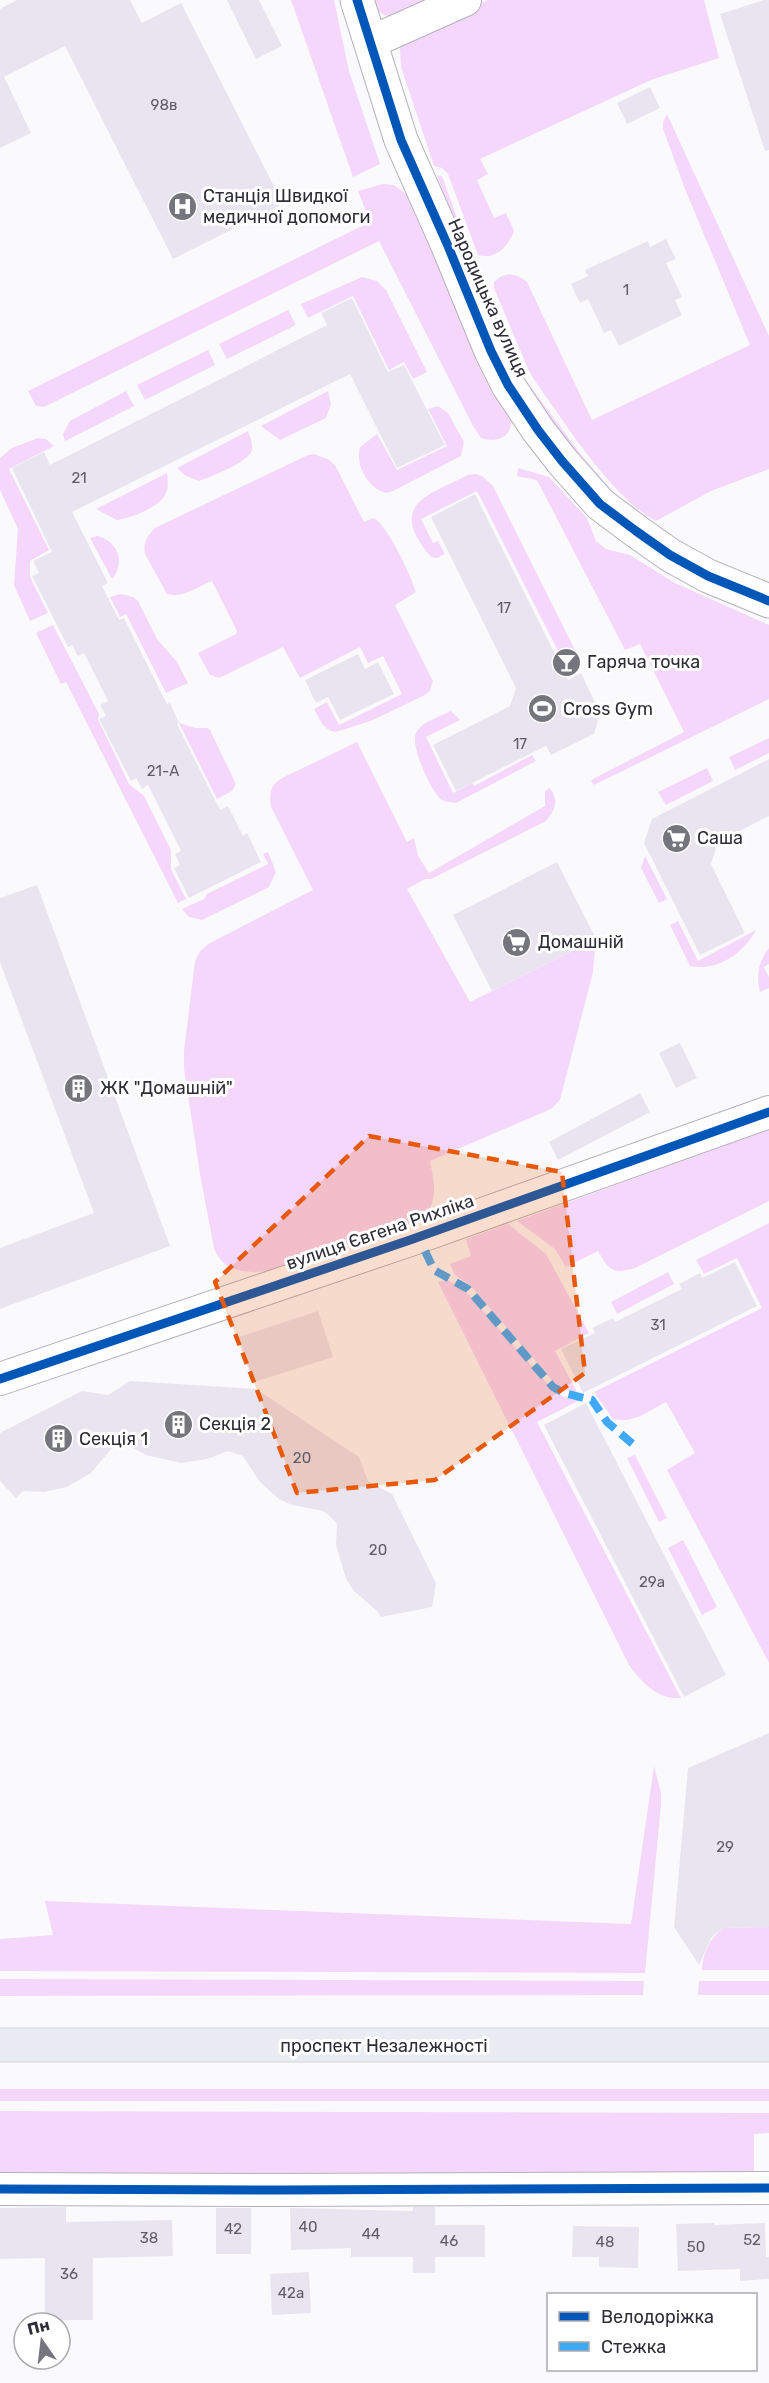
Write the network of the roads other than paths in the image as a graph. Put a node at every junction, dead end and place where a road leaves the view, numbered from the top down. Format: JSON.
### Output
{"nodes":[{"id":1,"x":357,"y":0,"type":"edge"},
{"id":2,"x":465,"y":0,"type":"edge"},
{"id":3,"x":371,"y":42,"type":"junction"},
{"id":4,"x":769,"y":601,"type":"edge"},
{"id":5,"x":769,"y":1112,"type":"edge"},
{"id":6,"x":0,"y":1379,"type":"edge"},
{"id":7,"x":0,"y":2045,"type":"edge"},
{"id":8,"x":769,"y":2045,"type":"edge"},
{"id":9,"x":769,"y":2188,"type":"edge"},
{"id":10,"x":0,"y":2189,"type":"edge"}],
"edges":[{"from":1,"to":3,"type":"street","name":"Народицька вулиця"},
{"from":2,"to":3,"type":"street"},
{"from":3,"to":4,"type":"street","name":"Народицька вулиця"},
{"from":5,"to":6,"type":"street","name":"вулиця Євгена Рихліка"},
{"from":7,"to":8,"type":"main road","name":"проспект Незалежності"},
{"from":9,"to":10,"type":"street"}]}
